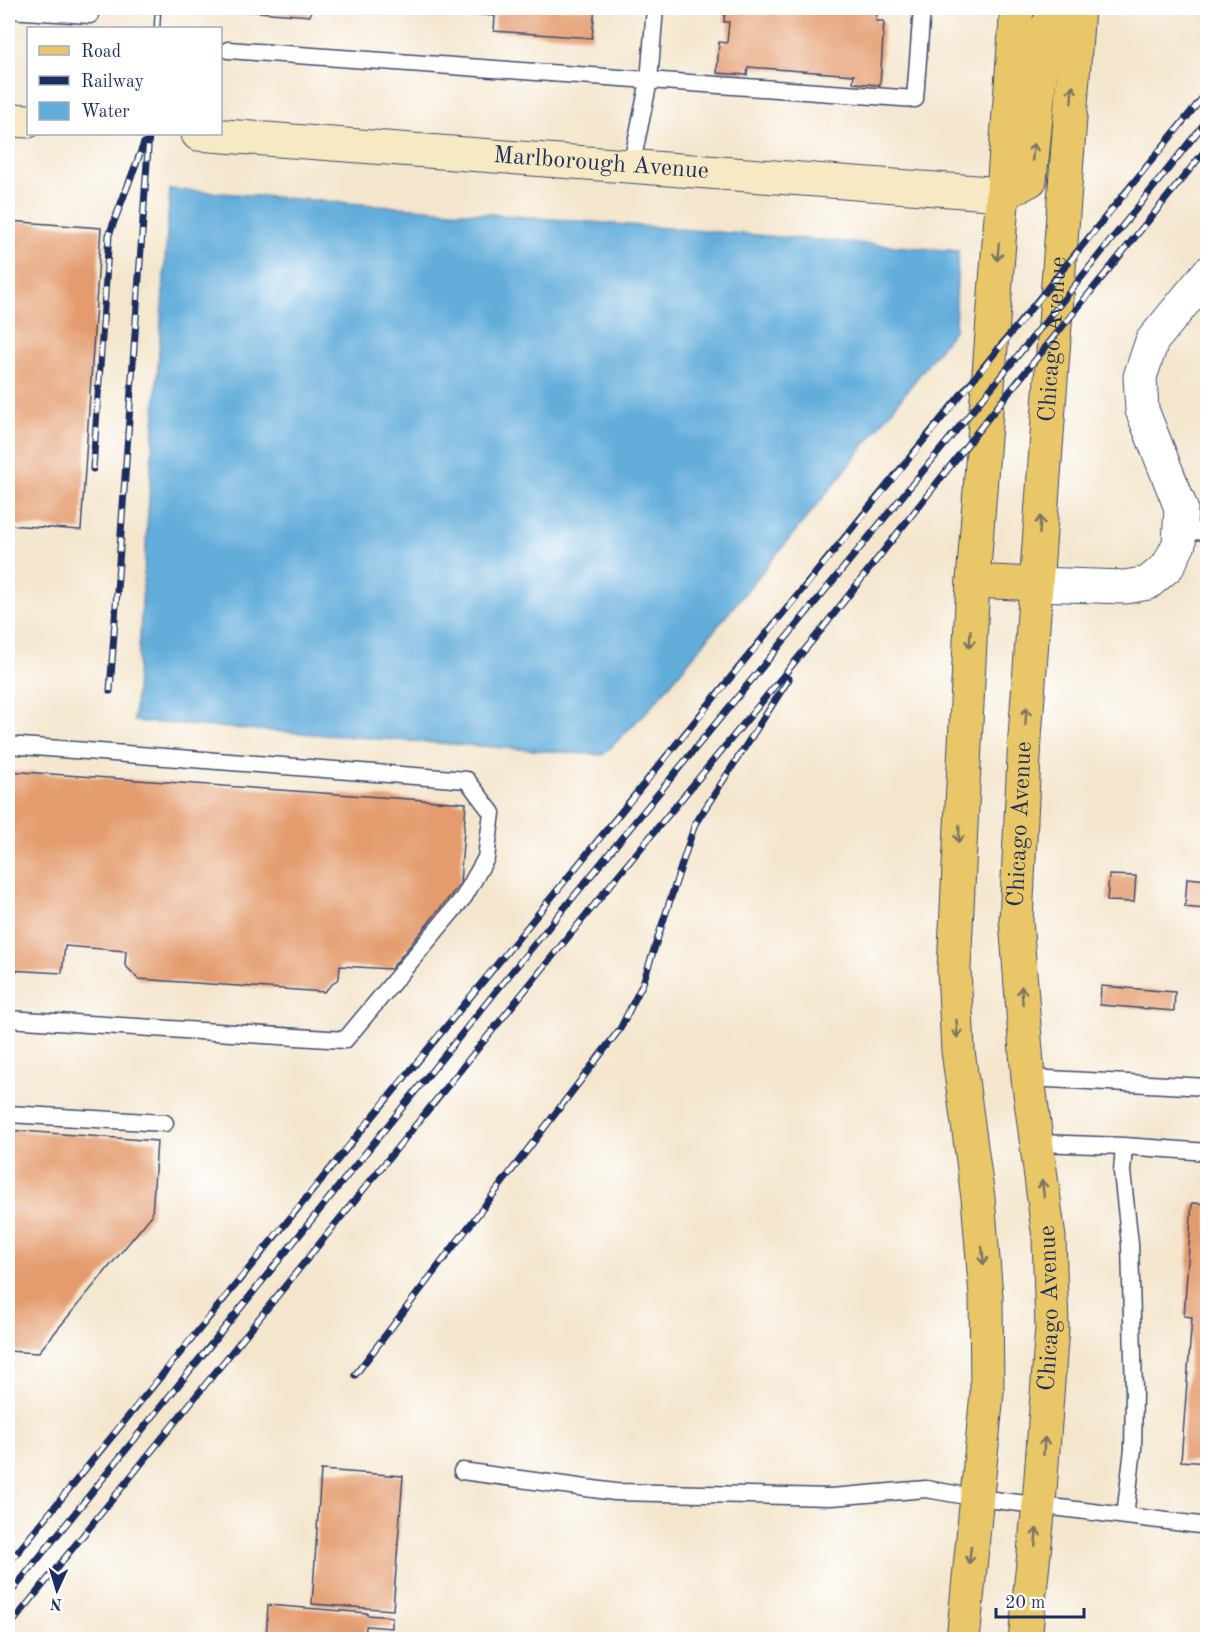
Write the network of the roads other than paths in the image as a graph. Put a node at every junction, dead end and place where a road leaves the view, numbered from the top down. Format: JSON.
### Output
{"nodes":[{"id":1,"x":655,"y":8,"type":"edge"},
{"id":2,"x":922,"y":8,"type":"edge"},
{"id":3,"x":1017,"y":8,"type":"edge"},
{"id":4,"x":1056,"y":8,"type":"edge"},
{"id":5,"x":1078,"y":8,"type":"edge"},
{"id":6,"x":8,"y":10,"type":"edge"},
{"id":7,"x":90,"y":15,"type":"dead end"},
{"id":8,"x":228,"y":50,"type":"dead end"},
{"id":9,"x":649,"y":81,"type":"junction"},
{"id":10,"x":8,"y":120,"type":"edge"},
{"id":11,"x":27,"y":121,"type":"edge"},
{"id":12,"x":211,"y":135,"type":"edge"},
{"id":13,"x":631,"y":167,"type":"junction"},
{"id":14,"x":1003,"y":194,"type":"junction"},
{"id":15,"x":1208,"y":273,"type":"edge"},
{"id":16,"x":1194,"y":531,"type":"edge"},
{"id":17,"x":973,"y":581,"type":"junction"},
{"id":18,"x":1036,"y":584,"type":"junction"},
{"id":19,"x":8,"y":745,"type":"edge"},
{"id":20,"x":8,"y":1019,"type":"edge"},
{"id":21,"x":1028,"y":1078,"type":"junction"},
{"id":22,"x":1208,"y":1087,"type":"edge"},
{"id":23,"x":8,"y":1114,"type":"edge"},
{"id":24,"x":165,"y":1124,"type":"dead end"},
{"id":25,"x":1038,"y":1143,"type":"junction"},
{"id":26,"x":1124,"y":1146,"type":"junction"},
{"id":27,"x":1208,"y":1152,"type":"edge"},
{"id":28,"x":462,"y":1471,"type":"dead end"},
{"id":29,"x":978,"y":1498,"type":"junction"},
{"id":30,"x":1039,"y":1504,"type":"junction"},
{"id":31,"x":1125,"y":1516,"type":"junction"},
{"id":32,"x":1208,"y":1526,"type":"edge"},
{"id":33,"x":1033,"y":1569,"type":"junction"},
{"id":34,"x":963,"y":1640,"type":"edge"},
{"id":35,"x":1025,"y":1640,"type":"edge"},
{"id":36,"x":1043,"y":1640,"type":"edge"}],
"edges":[{"from":1,"to":9,"type":"lane"},
{"from":2,"to":9,"type":"lane"},
{"from":3,"to":14,"type":"main road"},
{"from":14,"to":4,"type":"main road","one_way":true},
{"from":18,"to":5,"type":"main road","name":"Chicago Avenue","one_way":true},
{"from":6,"to":7,"type":"lane"},
{"from":8,"to":9,"type":"lane"},
{"from":9,"to":13,"type":"lane"},
{"from":10,"to":11,"type":"street"},
{"from":12,"to":13,"type":"street","name":"Marlborough Avenue"},
{"from":13,"to":14,"type":"street","name":"Marlborough Avenue"},
{"from":14,"to":17,"type":"main road","one_way":true},
{"from":15,"to":16,"type":"street"},
{"from":16,"to":18,"type":"street"},
{"from":17,"to":18,"type":"main road"},
{"from":17,"to":29,"type":"main road","one_way":true},
{"from":21,"to":18,"type":"main road","name":"Chicago Avenue","one_way":true},
{"from":19,"to":20,"type":"lane"},
{"from":21,"to":22,"type":"lane"},
{"from":21,"to":25,"type":"main road","name":"Chicago Avenue"},
{"from":23,"to":24,"type":"lane"},
{"from":25,"to":26,"type":"lane"},
{"from":30,"to":25,"type":"main road","name":"Chicago Avenue","one_way":true},
{"from":26,"to":27,"type":"lane"},
{"from":26,"to":31,"type":"lane"},
{"from":28,"to":29,"type":"lane"},
{"from":29,"to":30,"type":"lane"},
{"from":29,"to":34,"type":"main road","one_way":true},
{"from":30,"to":31,"type":"lane"},
{"from":33,"to":30,"type":"main road","name":"Chicago Avenue","one_way":true},
{"from":31,"to":32,"type":"lane"},
{"from":33,"to":35,"type":"main road","name":"Chicago Avenue"},
{"from":33,"to":36,"type":"main road"}]}
